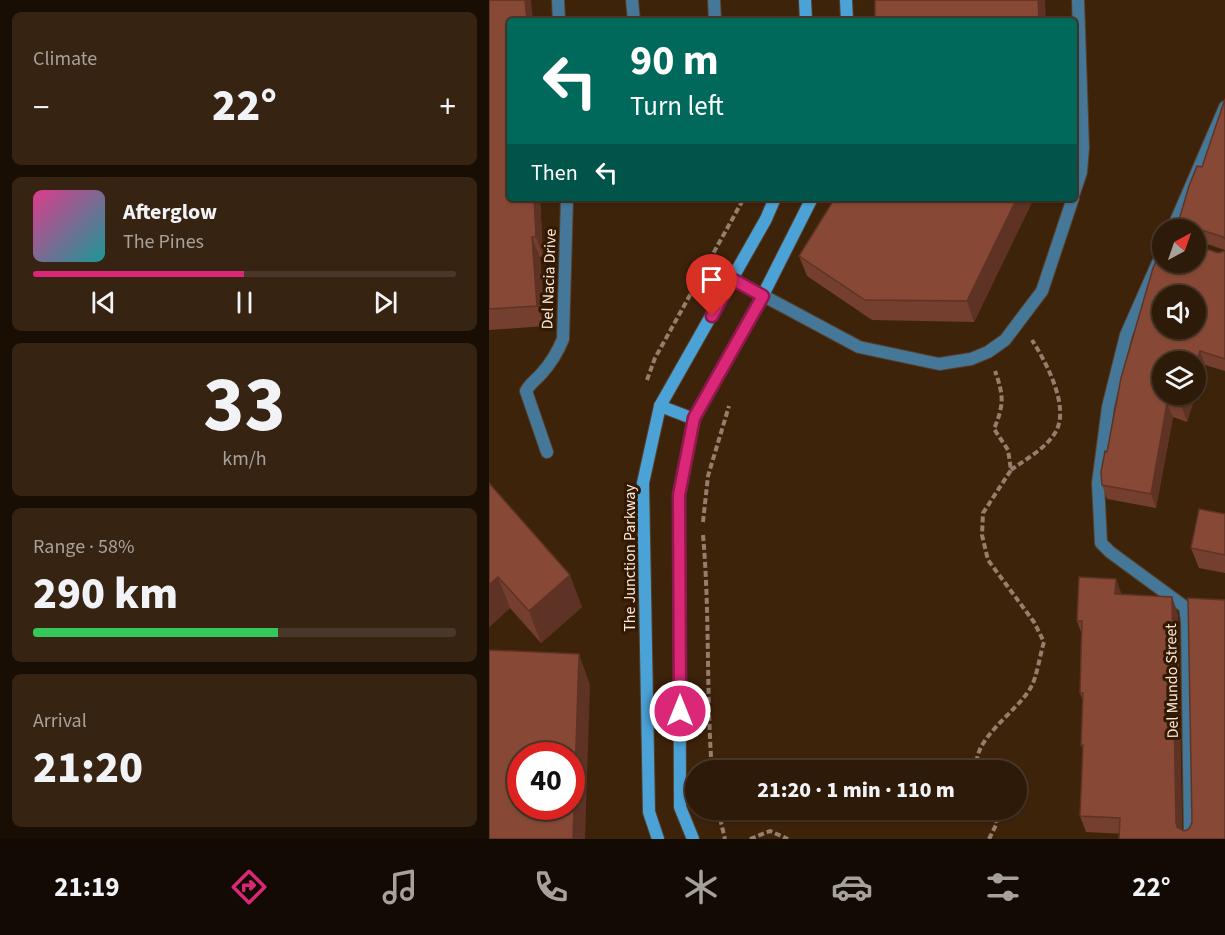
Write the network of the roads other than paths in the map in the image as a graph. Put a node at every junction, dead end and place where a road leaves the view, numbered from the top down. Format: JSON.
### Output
{"nodes":[{"id":1,"x":558,"y":0,"type":"edge"},
{"id":2,"x":632,"y":0,"type":"edge"},
{"id":3,"x":714,"y":0,"type":"edge"},
{"id":4,"x":805,"y":0,"type":"edge"},
{"id":5,"x":846,"y":0,"type":"edge"},
{"id":6,"x":1078,"y":0,"type":"edge"},
{"id":7,"x":559,"y":18,"type":"edge"},
{"id":8,"x":634,"y":18,"type":"edge"},
{"id":9,"x":715,"y":18,"type":"edge"},
{"id":10,"x":806,"y":18,"type":"edge"},
{"id":11,"x":847,"y":18,"type":"edge"},
{"id":12,"x":1225,"y":107,"type":"edge"},
{"id":13,"x":1078,"y":113,"type":"edge"},
{"id":14,"x":1077,"y":185,"type":"edge"},
{"id":15,"x":567,"y":201,"type":"edge"},
{"id":16,"x":774,"y":201,"type":"edge"},
{"id":17,"x":810,"y":201,"type":"edge"},
{"id":18,"x":1072,"y":201,"type":"edge"},
{"id":19,"x":1177,"y":219,"type":"edge"},
{"id":20,"x":1153,"y":273,"type":"edge"},
{"id":21,"x":732,"y":279,"type":"junction"},
{"id":22,"x":763,"y":296,"type":"junction"},
{"id":23,"x":660,"y":406,"type":"junction"},
{"id":24,"x":694,"y":418,"type":"junction"},
{"id":25,"x":547,"y":452,"type":"dead end"},
{"id":26,"x":658,"y":839,"type":"edge"},
{"id":27,"x":693,"y":839,"type":"edge"},
{"id":28,"x":1190,"y":839,"type":"edge"}],
"edges":[{"from":1,"to":7,"type":"street"},
{"from":2,"to":8,"type":"street"},
{"from":3,"to":9,"type":"street"},
{"from":4,"to":10,"type":"street"},
{"from":5,"to":11,"type":"street"},
{"from":6,"to":13,"type":"street"},
{"from":12,"to":19,"type":"street"},
{"from":13,"to":14,"type":"street"},
{"from":15,"to":25,"type":"street","name":"Del Nacia Drive"},
{"from":16,"to":21,"type":"street","name":"The Junction Parkway"},
{"from":17,"to":22,"type":"street"},
{"from":18,"to":22,"type":"street"},
{"from":20,"to":28,"type":"street","name":"Del Mundo Street"},
{"from":21,"to":22,"type":"street"},
{"from":21,"to":23,"type":"street","name":"The Junction Parkway"},
{"from":22,"to":24,"type":"street"},
{"from":23,"to":24,"type":"street"},
{"from":23,"to":26,"type":"street","name":"The Junction Parkway"},
{"from":24,"to":27,"type":"street"}]}
